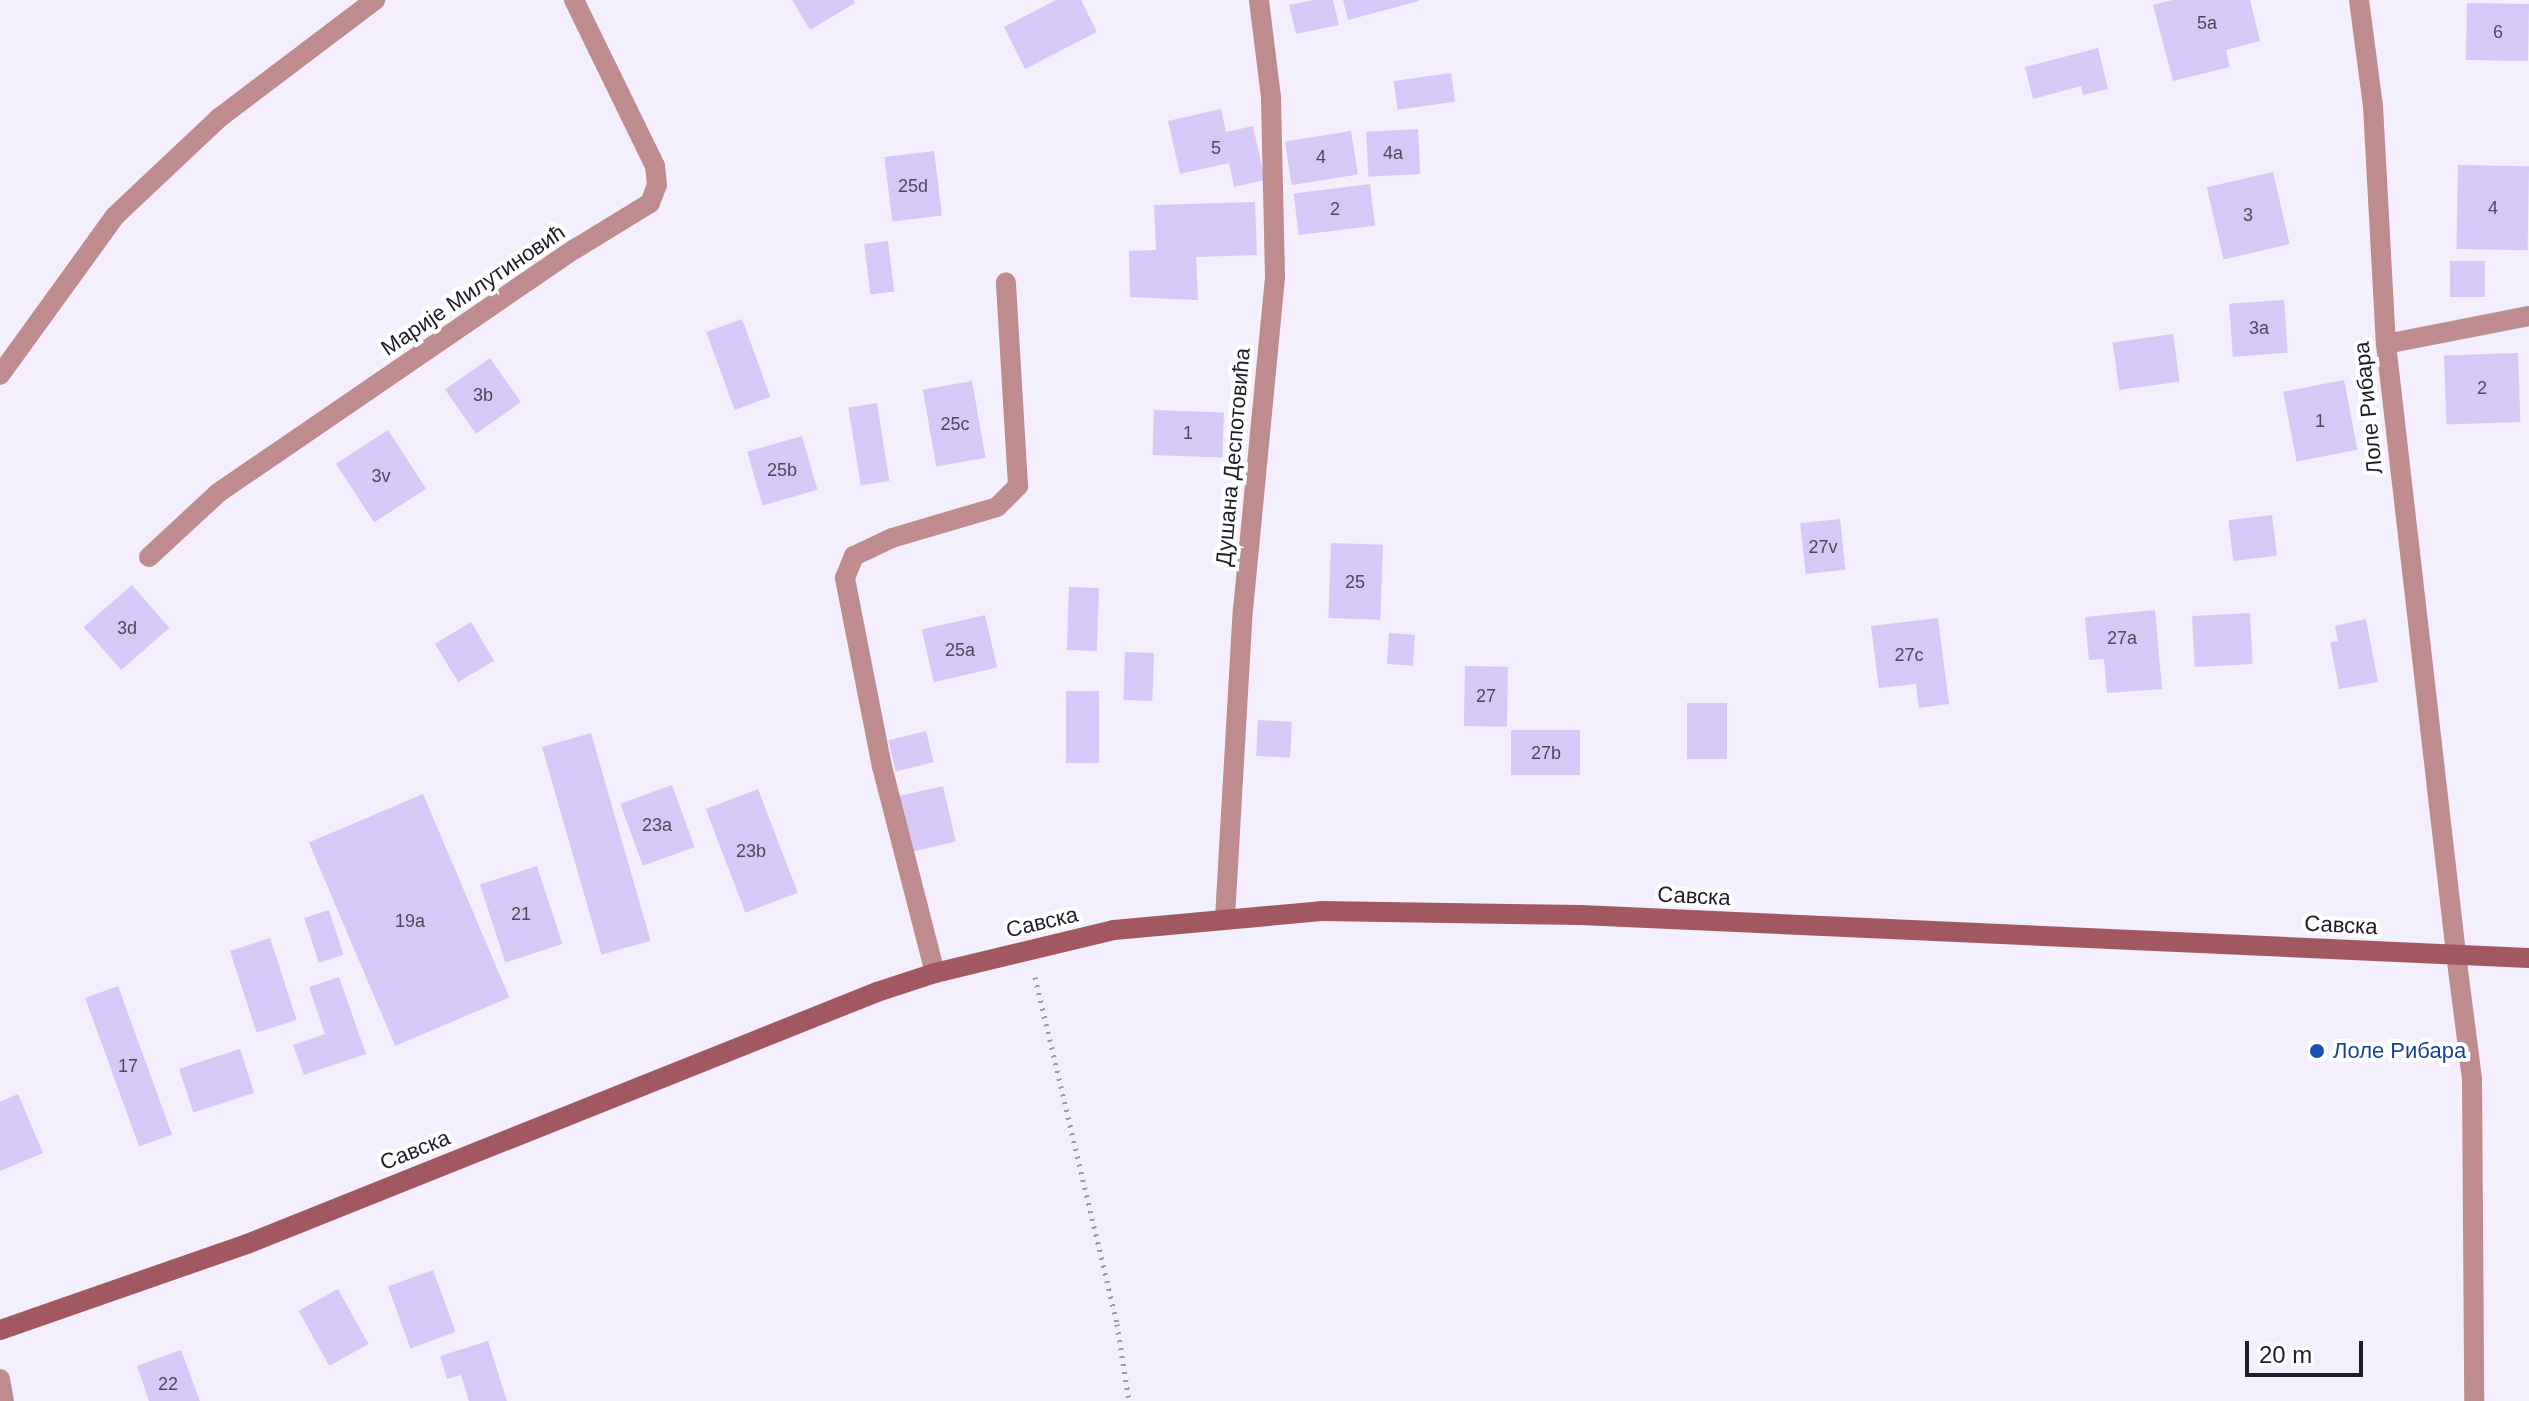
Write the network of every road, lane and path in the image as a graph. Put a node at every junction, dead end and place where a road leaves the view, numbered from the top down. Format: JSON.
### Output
{"nodes":[{"id":1,"x":375,"y":0,"type":"edge"},
{"id":2,"x":574,"y":0,"type":"edge"},
{"id":3,"x":1259,"y":0,"type":"edge"},
{"id":4,"x":2359,"y":0,"type":"edge"},
{"id":5,"x":1006,"y":282,"type":"dead end"},
{"id":6,"x":2529,"y":316,"type":"edge"},
{"id":7,"x":2386,"y":344,"type":"junction"},
{"id":8,"x":0,"y":375,"type":"edge"},
{"id":9,"x":149,"y":557,"type":"dead end"},
{"id":10,"x":1225,"y":918,"type":"junction"},
{"id":11,"x":1028,"y":949,"type":"junction"},
{"id":12,"x":2456,"y":954,"type":"junction"},
{"id":13,"x":2529,"y":958,"type":"edge"},
{"id":14,"x":935,"y":973,"type":"junction"},
{"id":15,"x":0,"y":1330,"type":"edge"},
{"id":16,"x":0,"y":1379,"type":"edge"},
{"id":17,"x":4,"y":1401,"type":"edge"},
{"id":18,"x":1129,"y":1401,"type":"edge"},
{"id":19,"x":2474,"y":1401,"type":"edge"}],
"edges":[{"from":1,"to":8,"type":"street"},
{"from":2,"to":9,"type":"street","name":"Марије Милутиновић"},
{"from":3,"to":10,"type":"street","name":"Душана Деспотовића"},
{"from":4,"to":7,"type":"street","name":"Лоле Рибара"},
{"from":5,"to":14,"type":"street"},
{"from":6,"to":7,"type":"street"},
{"from":7,"to":12,"type":"street","name":"Лоле Рибара"},
{"from":10,"to":11,"type":"street","name":"Савска"},
{"from":10,"to":12,"type":"street","name":"Савска"},
{"from":11,"to":14,"type":"street","name":"Савска"},
{"from":11,"to":18,"type":"path"},
{"from":12,"to":13,"type":"street","name":"Савска"},
{"from":12,"to":19,"type":"street"},
{"from":14,"to":15,"type":"street","name":"Савска"},
{"from":16,"to":17,"type":"street"}]}
